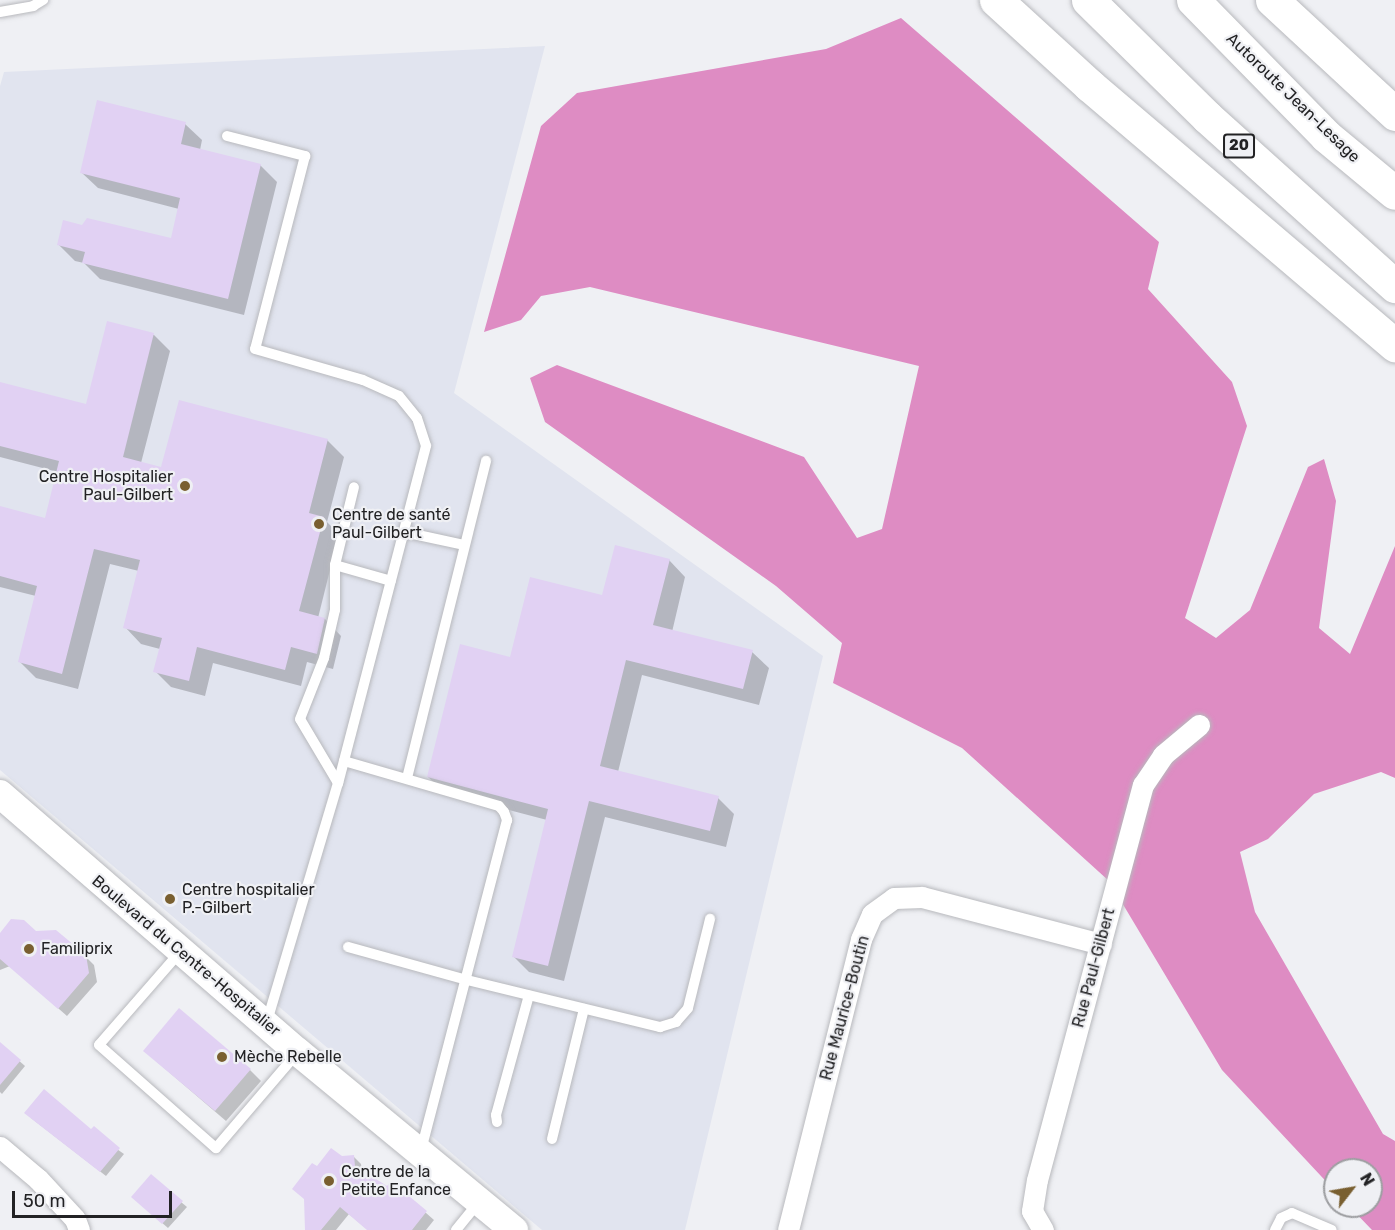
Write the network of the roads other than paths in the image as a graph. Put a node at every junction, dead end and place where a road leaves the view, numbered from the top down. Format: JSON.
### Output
{"nodes":[{"id":1,"x":43,"y":0,"type":"edge"},
{"id":2,"x":996,"y":0,"type":"edge"},
{"id":3,"x":1088,"y":0,"type":"edge"},
{"id":4,"x":1193,"y":0,"type":"edge"},
{"id":5,"x":1278,"y":5,"type":"edge"},
{"id":6,"x":0,"y":12,"type":"edge"},
{"id":7,"x":1395,"y":114,"type":"edge"},
{"id":8,"x":227,"y":136,"type":"dead end"},
{"id":9,"x":1395,"y":193,"type":"edge"},
{"id":10,"x":1395,"y":286,"type":"edge"},
{"id":11,"x":1395,"y":345,"type":"edge"},
{"id":12,"x":486,"y":461,"type":"dead end"},
{"id":13,"x":354,"y":487,"type":"dead end"},
{"id":14,"x":404,"y":532,"type":"junction"},
{"id":15,"x":464,"y":545,"type":"junction"},
{"id":16,"x":335,"y":565,"type":"junction"},
{"id":17,"x":391,"y":581,"type":"junction"},
{"id":18,"x":1199,"y":725,"type":"dead end"},
{"id":19,"x":344,"y":761,"type":"junction"},
{"id":20,"x":407,"y":778,"type":"junction"},
{"id":21,"x":338,"y":783,"type":"junction"},
{"id":22,"x":0,"y":795,"type":"edge"},
{"id":23,"x":710,"y":919,"type":"dead end"},
{"id":24,"x":1101,"y":944,"type":"junction"},
{"id":25,"x":348,"y":947,"type":"dead end"},
{"id":26,"x":180,"y":952,"type":"junction"},
{"id":27,"x":467,"y":980,"type":"junction"},
{"id":28,"x":529,"y":995,"type":"junction"},
{"id":29,"x":584,"y":1009,"type":"junction"},
{"id":30,"x":266,"y":1024,"type":"junction"},
{"id":31,"x":298,"y":1052,"type":"junction"},
{"id":32,"x":497,"y":1122,"type":"dead end"},
{"id":33,"x":552,"y":1139,"type":"dead end"},
{"id":34,"x":0,"y":1147,"type":"edge"},
{"id":35,"x":420,"y":1154,"type":"junction"},
{"id":36,"x":480,"y":1202,"type":"junction"},
{"id":37,"x":79,"y":1230,"type":"edge"},
{"id":38,"x":456,"y":1230,"type":"edge"},
{"id":39,"x":514,"y":1230,"type":"edge"},
{"id":40,"x":788,"y":1230,"type":"edge"},
{"id":41,"x":1043,"y":1230,"type":"edge"},
{"id":42,"x":1275,"y":1230,"type":"edge"},
{"id":43,"x":1332,"y":1230,"type":"edge"}],
"edges":[{"from":1,"to":6,"type":"lane"},
{"from":2,"to":11,"type":"highway"},
{"from":3,"to":10,"type":"highway","number":"20"},
{"from":4,"to":9,"type":"highway","name":"Autoroute Jean-Lesage"},
{"from":5,"to":7,"type":"highway"},
{"from":8,"to":14,"type":"lane"},
{"from":12,"to":15,"type":"lane"},
{"from":13,"to":16,"type":"lane"},
{"from":14,"to":15,"type":"lane"},
{"from":14,"to":17,"type":"lane"},
{"from":15,"to":20,"type":"lane"},
{"from":16,"to":17,"type":"lane"},
{"from":16,"to":21,"type":"lane"},
{"from":17,"to":19,"type":"lane"},
{"from":18,"to":24,"type":"street","name":"Rue Paul-Gilbert"},
{"from":19,"to":20,"type":"lane"},
{"from":19,"to":21,"type":"lane"},
{"from":20,"to":27,"type":"lane"},
{"from":21,"to":30,"type":"lane"},
{"from":22,"to":26,"type":"street","name":"Boulevard du Centre-Hospitalier"},
{"from":23,"to":29,"type":"lane"},
{"from":24,"to":40,"type":"street","name":"Rue Maurice-Boutin"},
{"from":24,"to":41,"type":"street","name":"Rue Paul-Gilbert"},
{"from":25,"to":27,"type":"lane"},
{"from":26,"to":30,"type":"street","name":"Boulevard du Centre-Hospitalier"},
{"from":26,"to":31,"type":"lane"},
{"from":27,"to":28,"type":"lane"},
{"from":27,"to":35,"type":"lane"},
{"from":28,"to":29,"type":"lane"},
{"from":28,"to":32,"type":"lane"},
{"from":29,"to":33,"type":"lane"},
{"from":30,"to":31,"type":"street","name":"Boulevard du Centre-Hospitalier"},
{"from":31,"to":35,"type":"street","name":"Boulevard du Centre-Hospitalier"},
{"from":34,"to":37,"type":"street"},
{"from":35,"to":36,"type":"street","name":"Boulevard du Centre-Hospitalier"},
{"from":36,"to":38,"type":"lane"},
{"from":36,"to":39,"type":"street","name":"Boulevard du Centre-Hospitalier"},
{"from":42,"to":43,"type":"lane"}]}
